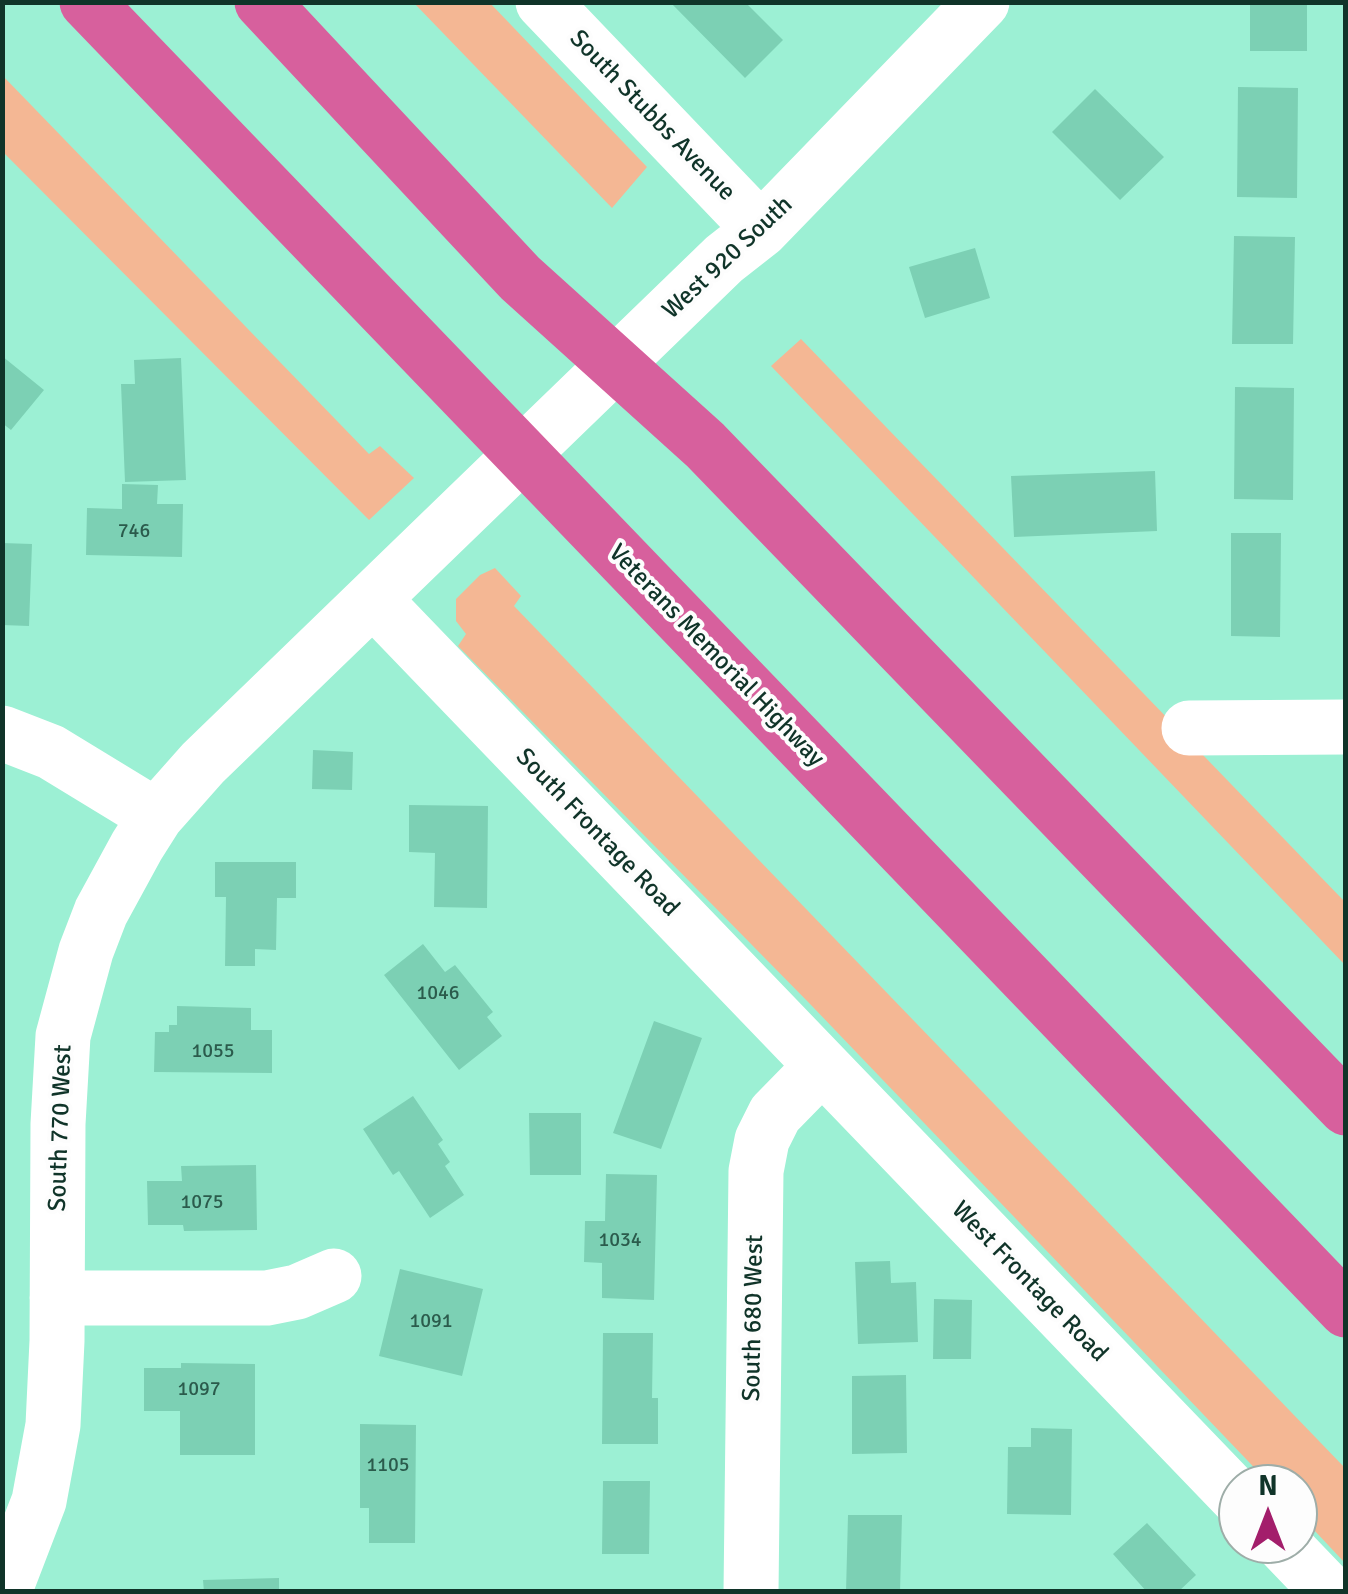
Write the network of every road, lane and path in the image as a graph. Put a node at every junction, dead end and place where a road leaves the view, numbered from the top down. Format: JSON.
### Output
{"nodes":[{"id":1,"x":88,"y":2,"type":"edge"},
{"id":2,"x":262,"y":2,"type":"edge"},
{"id":3,"x":544,"y":2,"type":"edge"},
{"id":4,"x":982,"y":2,"type":"edge"},
{"id":5,"x":761,"y":230,"type":"junction"},
{"id":6,"x":468,"y":507,"type":"joint"},
{"id":7,"x":374,"y":599,"type":"junction"},
{"id":8,"x":1346,"y":727,"type":"edge"},
{"id":9,"x":1189,"y":728,"type":"dead end"},
{"id":10,"x":2,"y":733,"type":"edge"},
{"id":11,"x":156,"y":816,"type":"junction"},
{"id":12,"x":821,"y":1066,"type":"junction"},
{"id":13,"x":1346,"y":1108,"type":"edge"},
{"id":14,"x":334,"y":1276,"type":"dead end"},
{"id":15,"x":57,"y":1298,"type":"junction"},
{"id":16,"x":1346,"y":1310,"type":"edge"},
{"id":17,"x":1218,"y":1477,"type":"edge"},
{"id":18,"x":1302,"y":1564,"type":"edge"},
{"id":19,"x":4,"y":1592,"type":"edge"},
{"id":20,"x":751,"y":1592,"type":"edge"},
{"id":21,"x":1329,"y":1592,"type":"edge"}],
"edges":[{"from":1,"to":16,"type":"highway","name":"Veterans Memorial Highway"},
{"from":2,"to":13,"type":"highway"},
{"from":3,"to":5,"type":"street","name":"South Stubbs Avenue"},
{"from":4,"to":5,"type":"street","name":"West 920 South"},
{"from":5,"to":6,"type":"street","name":"West 920 South"},
{"from":6,"to":7,"type":"street","name":"South 770 West"},
{"from":7,"to":11,"type":"street","name":"South 770 West"},
{"from":7,"to":12,"type":"street","name":"South Frontage Road"},
{"from":8,"to":9,"type":"street"},
{"from":10,"to":11,"type":"street"},
{"from":11,"to":15,"type":"street","name":"South 770 West"},
{"from":12,"to":17,"type":"street","name":"West Frontage Road"},
{"from":12,"to":20,"type":"street","name":"South 680 West"},
{"from":14,"to":15,"type":"street"},
{"from":15,"to":19,"type":"street","name":"South 770 West"},
{"from":18,"to":21,"type":"street"}]}
